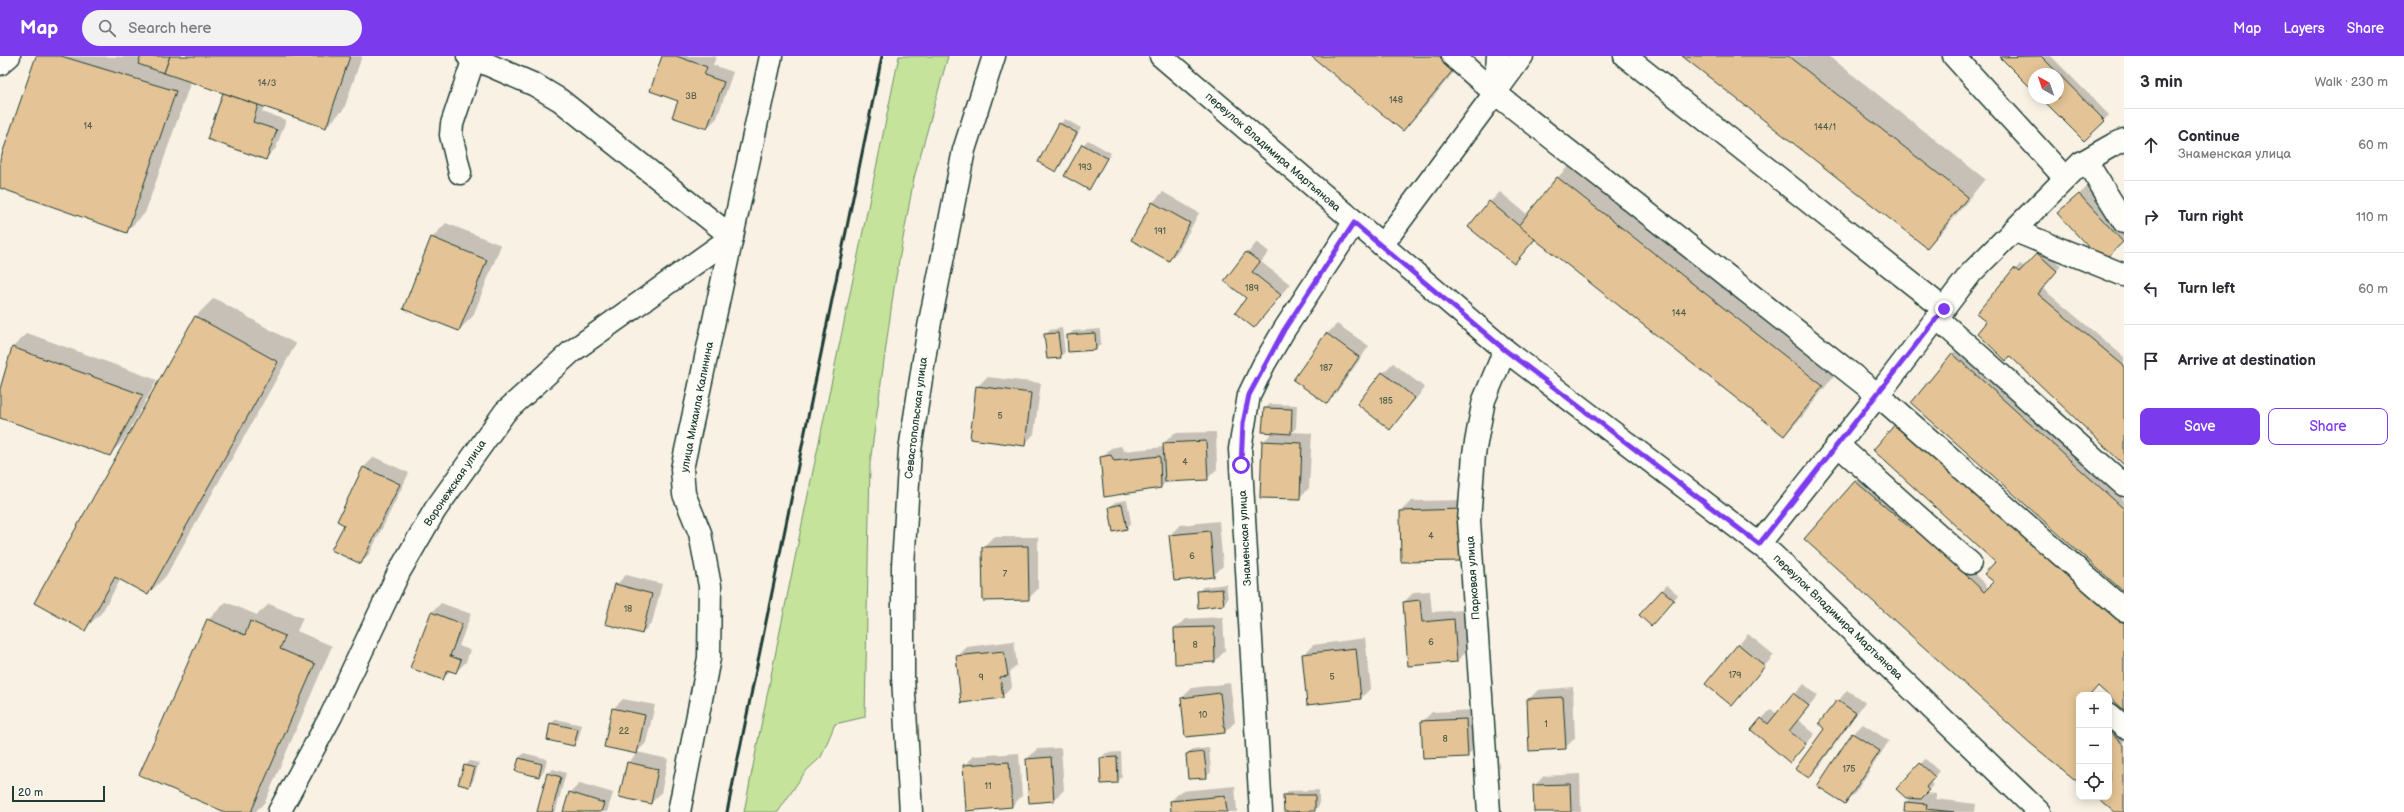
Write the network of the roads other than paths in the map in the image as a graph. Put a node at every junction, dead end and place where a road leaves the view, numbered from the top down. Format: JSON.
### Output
{"nodes":[{"id":1,"x":9,"y":56,"type":"edge"},
{"id":2,"x":771,"y":56,"type":"edge"},
{"id":3,"x":994,"y":56,"type":"edge"},
{"id":4,"x":1161,"y":56,"type":"edge"},
{"id":5,"x":1453,"y":56,"type":"edge"},
{"id":6,"x":1498,"y":56,"type":"edge"},
{"id":7,"x":1522,"y":56,"type":"edge"},
{"id":8,"x":1625,"y":56,"type":"edge"},
{"id":9,"x":1954,"y":56,"type":"edge"},
{"id":10,"x":471,"y":57,"type":"edge"},
{"id":11,"x":0,"y":64,"type":"edge"},
{"id":12,"x":1182,"y":65,"type":"edge"},
{"id":13,"x":1495,"y":93,"type":"junction"},
{"id":14,"x":2124,"y":140,"type":"edge"},
{"id":15,"x":2086,"y":161,"type":"junction"},
{"id":16,"x":460,"y":173,"type":"dead end"},
{"id":17,"x":2065,"y":178,"type":"junction"},
{"id":18,"x":2124,"y":222,"type":"edge"},
{"id":19,"x":1354,"y":223,"type":"junction"},
{"id":20,"x":2013,"y":230,"type":"junction"},
{"id":21,"x":732,"y":237,"type":"junction"},
{"id":22,"x":1382,"y":245,"type":"junction"},
{"id":23,"x":2124,"y":275,"type":"edge"},
{"id":24,"x":1941,"y":314,"type":"junction"},
{"id":25,"x":1505,"y":350,"type":"junction"},
{"id":26,"x":1878,"y":395,"type":"junction"},
{"id":27,"x":1838,"y":445,"type":"junction"},
{"id":28,"x":2124,"y":486,"type":"edge"},
{"id":29,"x":1759,"y":544,"type":"junction"},
{"id":30,"x":1970,"y":562,"type":"dead end"},
{"id":31,"x":2124,"y":610,"type":"edge"},
{"id":32,"x":2112,"y":717,"type":"edge"},
{"id":33,"x":2124,"y":727,"type":"edge"},
{"id":34,"x":279,"y":812,"type":"edge"},
{"id":35,"x":679,"y":812,"type":"edge"},
{"id":36,"x":911,"y":812,"type":"edge"},
{"id":37,"x":1261,"y":812,"type":"edge"},
{"id":38,"x":1489,"y":812,"type":"edge"},
{"id":39,"x":2039,"y":812,"type":"edge"}],
"edges":[{"from":1,"to":11,"type":"street"},
{"from":2,"to":21,"type":"street","name":"улица Михаила Калинина"},
{"from":3,"to":36,"type":"street","name":"Севастопольская улица"},
{"from":4,"to":12,"type":"street","name":"переулок Владимира Мартьянова"},
{"from":5,"to":13,"type":"street"},
{"from":6,"to":13,"type":"street"},
{"from":7,"to":13,"type":"street"},
{"from":8,"to":24,"type":"street"},
{"from":9,"to":17,"type":"street"},
{"from":10,"to":16,"type":"street"},
{"from":10,"to":21,"type":"street"},
{"from":12,"to":19,"type":"street","name":"переулок Владимира Мартьянова"},
{"from":13,"to":22,"type":"street"},
{"from":13,"to":26,"type":"street"},
{"from":14,"to":15,"type":"street"},
{"from":15,"to":17,"type":"street"},
{"from":15,"to":18,"type":"street"},
{"from":17,"to":20,"type":"street"},
{"from":19,"to":22,"type":"street","name":"переулок Владимира Мартьянова"},
{"from":19,"to":37,"type":"street","name":"Знаменская улица"},
{"from":20,"to":23,"type":"street"},
{"from":20,"to":24,"type":"street"},
{"from":21,"to":34,"type":"street","name":"Воронежская улица"},
{"from":21,"to":35,"type":"street","name":"улица Михаила Калинина"},
{"from":22,"to":25,"type":"street","name":"переулок Владимира Мартьянова"},
{"from":24,"to":26,"type":"street"},
{"from":24,"to":28,"type":"street"},
{"from":25,"to":29,"type":"street","name":"переулок Владимира Мартьянова"},
{"from":25,"to":38,"type":"street","name":"Парковая улица"},
{"from":26,"to":27,"type":"street"},
{"from":26,"to":31,"type":"street"},
{"from":27,"to":29,"type":"street"},
{"from":27,"to":30,"type":"street"},
{"from":29,"to":39,"type":"street","name":"переулок Владимира Мартьянова"},
{"from":32,"to":33,"type":"street"}]}
